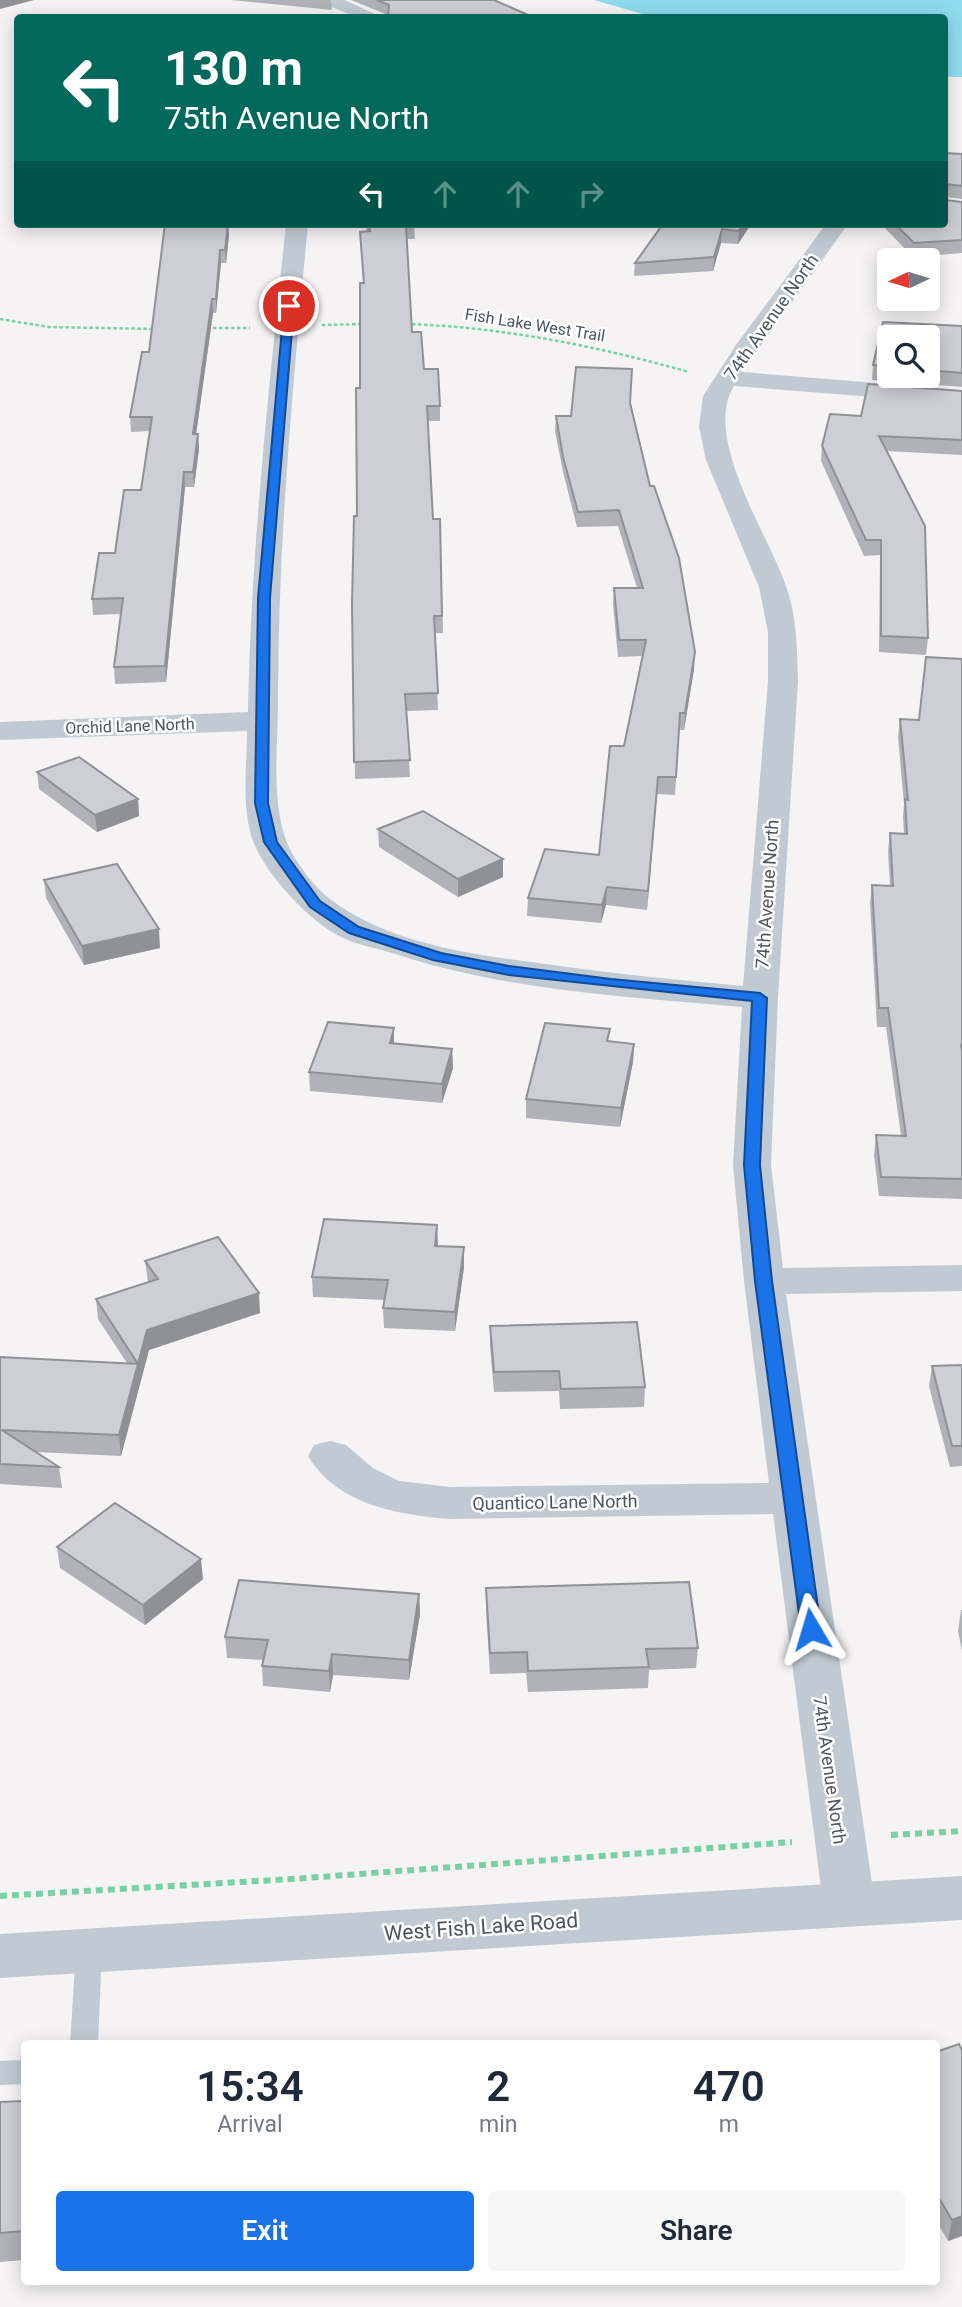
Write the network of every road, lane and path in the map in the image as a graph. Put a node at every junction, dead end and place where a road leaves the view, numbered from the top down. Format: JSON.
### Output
{"nodes":[{"id":1,"x":330,"y":0,"type":"edge"},
{"id":2,"x":360,"y":14,"type":"edge"},
{"id":3,"x":297,"y":228,"type":"edge"},
{"id":4,"x":834,"y":228,"type":"edge"},
{"id":5,"x":0,"y":319,"type":"edge"},
{"id":6,"x":367,"y":324,"type":"edge"},
{"id":7,"x":394,"y":324,"type":"edge"},
{"id":8,"x":286,"y":327,"type":"junction"},
{"id":9,"x":203,"y":328,"type":"edge"},
{"id":10,"x":164,"y":329,"type":"edge"},
{"id":11,"x":728,"y":378,"type":"junction"},
{"id":12,"x":962,"y":397,"type":"edge"},
{"id":13,"x":261,"y":722,"type":"junction"},
{"id":14,"x":0,"y":731,"type":"edge"},
{"id":15,"x":760,"y":998,"type":"junction"},
{"id":16,"x":962,"y":1278,"type":"edge"},
{"id":17,"x":764,"y":1281,"type":"junction"},
{"id":18,"x":330,"y":1456,"type":"dead end"},
{"id":19,"x":794,"y":1498,"type":"junction"},
{"id":20,"x":962,"y":1830,"type":"edge"},
{"id":21,"x":839,"y":1838,"type":"junction"},
{"id":22,"x":0,"y":1896,"type":"edge"},
{"id":23,"x":962,"y":1898,"type":"edge"},
{"id":24,"x":849,"y":1904,"type":"junction"},
{"id":25,"x":89,"y":1951,"type":"junction"},
{"id":26,"x":0,"y":1956,"type":"edge"},
{"id":27,"x":84,"y":2040,"type":"edge"},
{"id":28,"x":21,"y":2072,"type":"edge"},
{"id":29,"x":0,"y":2073,"type":"edge"}],
"edges":[{"from":1,"to":2,"type":"street"},
{"from":3,"to":8,"type":"street"},
{"from":4,"to":11,"type":"street","name":"74th Avenue North"},
{"from":5,"to":10,"type":"path"},
{"from":6,"to":8,"type":"path"},
{"from":7,"to":11,"type":"path","name":"Fish Lake West Trail"},
{"from":8,"to":9,"type":"path"},
{"from":8,"to":13,"type":"street"},
{"from":11,"to":12,"type":"street"},
{"from":11,"to":15,"type":"street","name":"74th Avenue North"},
{"from":13,"to":14,"type":"street","name":"Orchid Lane North"},
{"from":13,"to":15,"type":"street"},
{"from":15,"to":17,"type":"street","name":"74th Avenue North"},
{"from":16,"to":17,"type":"street"},
{"from":17,"to":19,"type":"street","name":"74th Avenue North"},
{"from":18,"to":19,"type":"street","name":"Quantico Lane North"},
{"from":19,"to":21,"type":"street","name":"74th Avenue North"},
{"from":20,"to":21,"type":"path"},
{"from":21,"to":22,"type":"path"},
{"from":21,"to":24,"type":"street","name":"74th Avenue North"},
{"from":23,"to":24,"type":"street","name":"West Fish Lake Road"},
{"from":24,"to":25,"type":"street","name":"West Fish Lake Road"},
{"from":25,"to":26,"type":"street","name":"West Fish Lake Road"},
{"from":25,"to":27,"type":"lane"},
{"from":28,"to":29,"type":"lane"}]}
